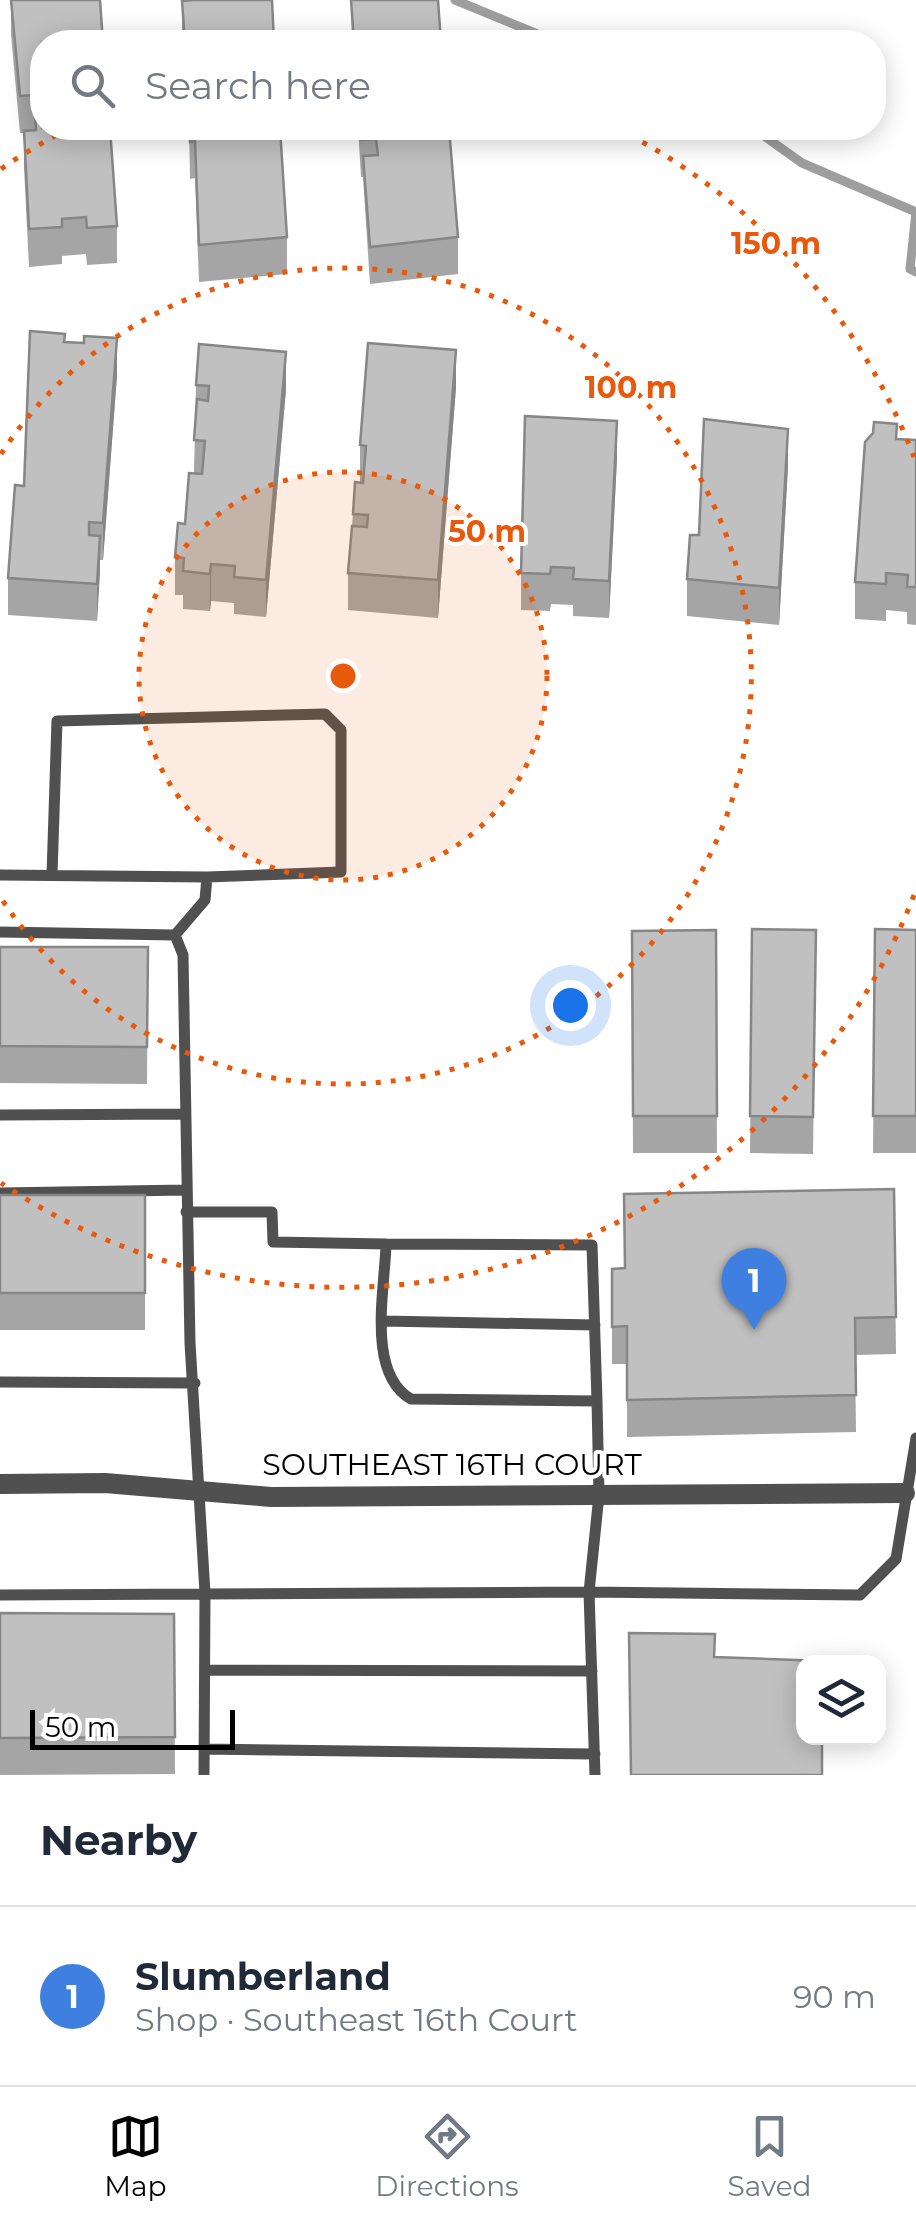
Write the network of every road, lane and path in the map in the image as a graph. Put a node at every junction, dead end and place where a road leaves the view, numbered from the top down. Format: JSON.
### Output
{"nodes":[{"id":1,"x":52,"y":875,"type":"junction"},
{"id":2,"x":0,"y":876,"type":"edge"},
{"id":3,"x":206,"y":877,"type":"junction"},
{"id":4,"x":0,"y":932,"type":"edge"},
{"id":5,"x":175,"y":935,"type":"junction"},
{"id":6,"x":185,"y":1114,"type":"junction"},
{"id":7,"x":0,"y":1115,"type":"edge"},
{"id":8,"x":186,"y":1190,"type":"junction"},
{"id":9,"x":0,"y":1193,"type":"edge"},
{"id":10,"x":186,"y":1212,"type":"junction"},
{"id":11,"x":386,"y":1244,"type":"junction"},
{"id":12,"x":384,"y":1321,"type":"junction"},
{"id":13,"x":595,"y":1325,"type":"junction"},
{"id":14,"x":0,"y":1382,"type":"edge"},
{"id":15,"x":195,"y":1383,"type":"junction"},
{"id":16,"x":597,"y":1401,"type":"junction"},
{"id":17,"x":916,"y":1438,"type":"edge"},
{"id":18,"x":0,"y":1484,"type":"edge"},
{"id":19,"x":198,"y":1490,"type":"junction"},
{"id":20,"x":905,"y":1493,"type":"junction"},
{"id":21,"x":598,"y":1495,"type":"junction"},
{"id":22,"x":589,"y":1592,"type":"junction"},
{"id":23,"x":205,"y":1593,"type":"junction"},
{"id":24,"x":0,"y":1596,"type":"edge"},
{"id":25,"x":204,"y":1670,"type":"junction"},
{"id":26,"x":592,"y":1671,"type":"junction"},
{"id":27,"x":204,"y":1748,"type":"junction"},
{"id":28,"x":594,"y":1754,"type":"junction"},
{"id":29,"x":204,"y":1775,"type":"edge"},
{"id":30,"x":595,"y":1775,"type":"edge"}],
"edges":[{"from":1,"to":2,"type":"lane"},
{"from":1,"to":3,"type":"lane"},
{"from":1,"to":3,"type":"lane"},
{"from":3,"to":5,"type":"lane"},
{"from":4,"to":5,"type":"lane"},
{"from":5,"to":6,"type":"lane"},
{"from":6,"to":7,"type":"lane"},
{"from":6,"to":8,"type":"lane"},
{"from":8,"to":9,"type":"lane"},
{"from":8,"to":10,"type":"lane"},
{"from":10,"to":11,"type":"lane"},
{"from":10,"to":15,"type":"lane"},
{"from":11,"to":12,"type":"lane"},
{"from":11,"to":13,"type":"lane"},
{"from":12,"to":13,"type":"lane"},
{"from":12,"to":16,"type":"lane"},
{"from":13,"to":16,"type":"lane"},
{"from":14,"to":15,"type":"lane"},
{"from":15,"to":19,"type":"lane"},
{"from":16,"to":21,"type":"lane"},
{"from":17,"to":20,"type":"lane"},
{"from":18,"to":19,"type":"street","name":"SOUTHEAST 16TH COURT"},
{"from":19,"to":21,"type":"street","name":"SOUTHEAST 16TH COURT"},
{"from":19,"to":23,"type":"lane"},
{"from":20,"to":21,"type":"street","name":"SOUTHEAST 16TH COURT"},
{"from":20,"to":22,"type":"lane"},
{"from":21,"to":22,"type":"lane"},
{"from":22,"to":23,"type":"lane"},
{"from":22,"to":26,"type":"lane"},
{"from":23,"to":24,"type":"lane"},
{"from":23,"to":25,"type":"lane"},
{"from":25,"to":26,"type":"lane"},
{"from":25,"to":27,"type":"lane"},
{"from":26,"to":28,"type":"lane"},
{"from":27,"to":28,"type":"lane"},
{"from":27,"to":29,"type":"lane"},
{"from":28,"to":30,"type":"lane"}]}
